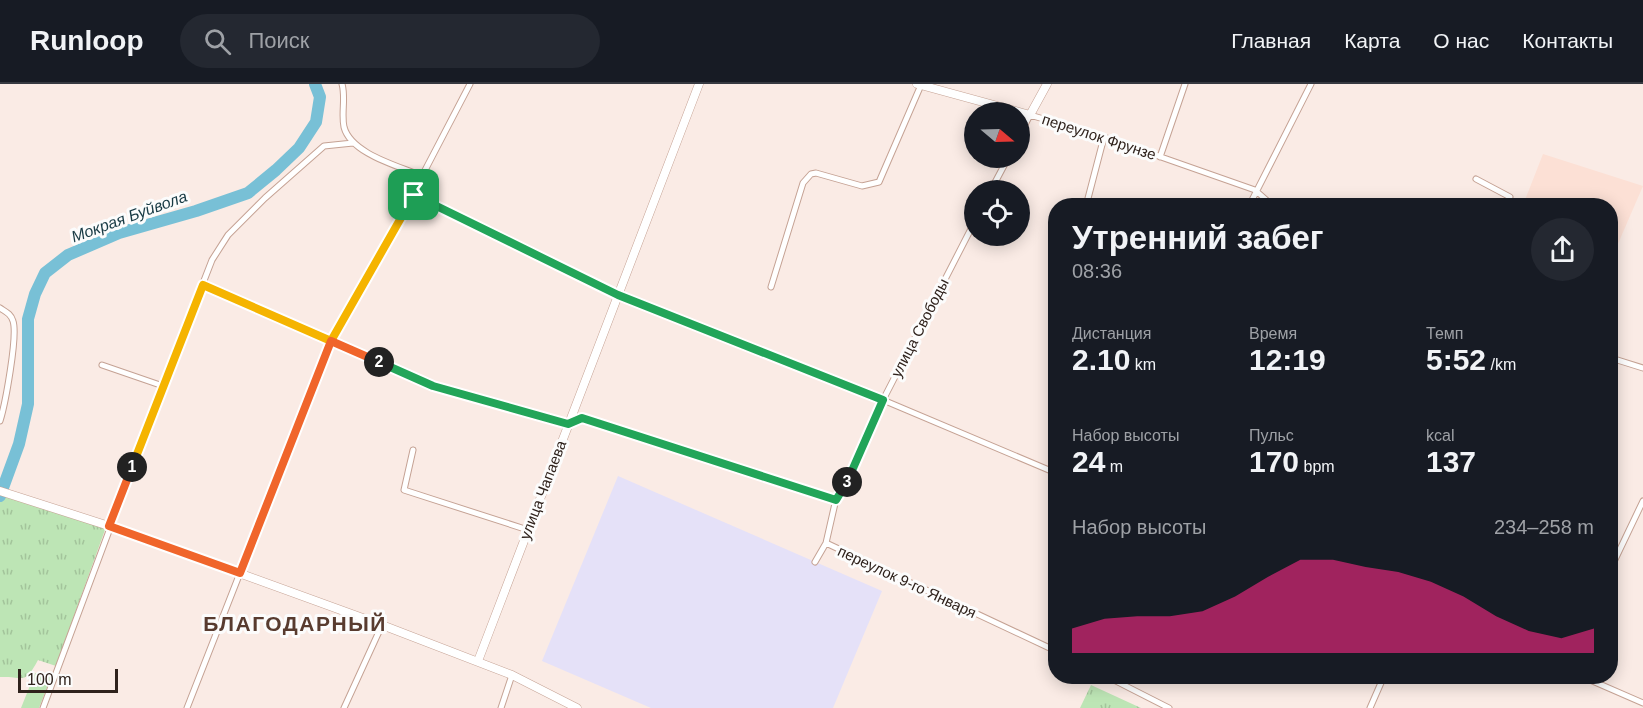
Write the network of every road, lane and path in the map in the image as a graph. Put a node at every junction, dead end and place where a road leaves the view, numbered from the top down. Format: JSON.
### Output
{"nodes":[{"id":1,"x":342,"y":84,"type":"edge"},
{"id":2,"x":470,"y":84,"type":"edge"},
{"id":3,"x":699,"y":84,"type":"edge"},
{"id":4,"x":1047,"y":84,"type":"edge"},
{"id":5,"x":1185,"y":84,"type":"edge"},
{"id":6,"x":1311,"y":84,"type":"edge"},
{"id":7,"x":919,"y":85,"type":"edge"},
{"id":8,"x":982,"y":102,"type":"edge"},
{"id":9,"x":1030,"y":115,"type":"joint"},
{"id":10,"x":1104,"y":137,"type":"junction"},
{"id":11,"x":353,"y":143,"type":"junction"},
{"id":12,"x":1160,"y":157,"type":"junction"},
{"id":13,"x":422,"y":176,"type":"junction"},
{"id":14,"x":1476,"y":179,"type":"dead end"},
{"id":15,"x":1255,"y":190,"type":"junction"},
{"id":16,"x":414,"y":195,"type":"junction"},
{"id":17,"x":1088,"y":198,"type":"edge"},
{"id":18,"x":1252,"y":198,"type":"edge"},
{"id":19,"x":1264,"y":198,"type":"edge"},
{"id":20,"x":1510,"y":198,"type":"edge"},
{"id":21,"x":964,"y":242,"type":"edge"},
{"id":22,"x":203,"y":285,"type":"junction"},
{"id":23,"x":771,"y":287,"type":"dead end"},
{"id":24,"x":618,"y":295,"type":"junction"},
{"id":25,"x":0,"y":308,"type":"edge"},
{"id":26,"x":331,"y":341,"type":"junction"},
{"id":27,"x":1618,"y":360,"type":"edge"},
{"id":28,"x":102,"y":365,"type":"dead end"},
{"id":29,"x":1643,"y":368,"type":"edge"},
{"id":30,"x":163,"y":386,"type":"junction"},
{"id":31,"x":883,"y":400,"type":"junction"},
{"id":32,"x":0,"y":421,"type":"edge"},
{"id":33,"x":568,"y":424,"type":"junction"},
{"id":34,"x":413,"y":450,"type":"dead end"},
{"id":35,"x":1048,"y":470,"type":"edge"},
{"id":36,"x":0,"y":490,"type":"edge"},
{"id":37,"x":836,"y":500,"type":"junction"},
{"id":38,"x":1643,"y":501,"type":"edge"},
{"id":39,"x":109,"y":526,"type":"junction"},
{"id":40,"x":528,"y":530,"type":"junction"},
{"id":41,"x":826,"y":543,"type":"junction"},
{"id":42,"x":1618,"y":553,"type":"edge"},
{"id":43,"x":815,"y":562,"type":"dead end"},
{"id":44,"x":240,"y":573,"type":"junction"},
{"id":45,"x":382,"y":625,"type":"junction"},
{"id":46,"x":1048,"y":647,"type":"edge"},
{"id":47,"x":478,"y":661,"type":"junction"},
{"id":48,"x":512,"y":675,"type":"junction"},
{"id":49,"x":1122,"y":684,"type":"edge"},
{"id":50,"x":1380,"y":684,"type":"edge"},
{"id":51,"x":1599,"y":684,"type":"edge"},
{"id":52,"x":1643,"y":703,"type":"edge"},
{"id":53,"x":43,"y":708,"type":"edge"},
{"id":54,"x":187,"y":708,"type":"edge"},
{"id":55,"x":344,"y":708,"type":"edge"},
{"id":56,"x":501,"y":708,"type":"edge"},
{"id":57,"x":577,"y":708,"type":"edge"},
{"id":58,"x":1169,"y":708,"type":"edge"},
{"id":59,"x":1370,"y":708,"type":"edge"}],
"edges":[{"from":1,"to":11,"type":"street"},
{"from":2,"to":13,"type":"street"},
{"from":3,"to":24,"type":"main road","name":"улица Чапаева"},
{"from":4,"to":9,"type":"main road"},
{"from":5,"to":12,"type":"street"},
{"from":6,"to":15,"type":"street"},
{"from":7,"to":8,"type":"main road","name":"переулок Фрунзе"},
{"from":7,"to":23,"type":"street"},
{"from":9,"to":10,"type":"street","name":"переулок Фрунзе"},
{"from":10,"to":12,"type":"street","name":"переулок Фрунзе"},
{"from":10,"to":17,"type":"street"},
{"from":11,"to":13,"type":"street"},
{"from":11,"to":22,"type":"street"},
{"from":12,"to":15,"type":"street","name":"переулок Фрунзе"},
{"from":13,"to":16,"type":"street"},
{"from":14,"to":20,"type":"street"},
{"from":15,"to":18,"type":"street"},
{"from":15,"to":19,"type":"street","name":"переулок Фрунзе"},
{"from":16,"to":24,"type":"street"},
{"from":16,"to":26,"type":"street"},
{"from":21,"to":31,"type":"street","name":"улица Свободы"},
{"from":22,"to":26,"type":"street"},
{"from":22,"to":30,"type":"street"},
{"from":24,"to":31,"type":"street"},
{"from":24,"to":33,"type":"main road","name":"улица Чапаева"},
{"from":25,"to":32,"type":"street"},
{"from":26,"to":33,"type":"street"},
{"from":26,"to":44,"type":"street"},
{"from":27,"to":29,"type":"street"},
{"from":28,"to":30,"type":"street"},
{"from":30,"to":39,"type":"street"},
{"from":31,"to":35,"type":"street"},
{"from":31,"to":37,"type":"street","name":"улица Свободы"},
{"from":33,"to":37,"type":"street"},
{"from":33,"to":40,"type":"main road","name":"улица Чапаева"},
{"from":34,"to":40,"type":"street"},
{"from":36,"to":39,"type":"main road"},
{"from":37,"to":41,"type":"street","name":"переулок 9-го Января"},
{"from":38,"to":42,"type":"street"},
{"from":39,"to":44,"type":"main road"},
{"from":39,"to":53,"type":"street"},
{"from":40,"to":47,"type":"main road","name":"улица Чапаева"},
{"from":41,"to":43,"type":"street"},
{"from":41,"to":46,"type":"street","name":"переулок 9-го Января"},
{"from":44,"to":45,"type":"main road"},
{"from":44,"to":54,"type":"street"},
{"from":45,"to":47,"type":"main road"},
{"from":45,"to":55,"type":"street"},
{"from":47,"to":48,"type":"main road"},
{"from":48,"to":56,"type":"street"},
{"from":48,"to":57,"type":"main road"},
{"from":49,"to":58,"type":"street"},
{"from":50,"to":59,"type":"street"},
{"from":51,"to":52,"type":"street"}]}
